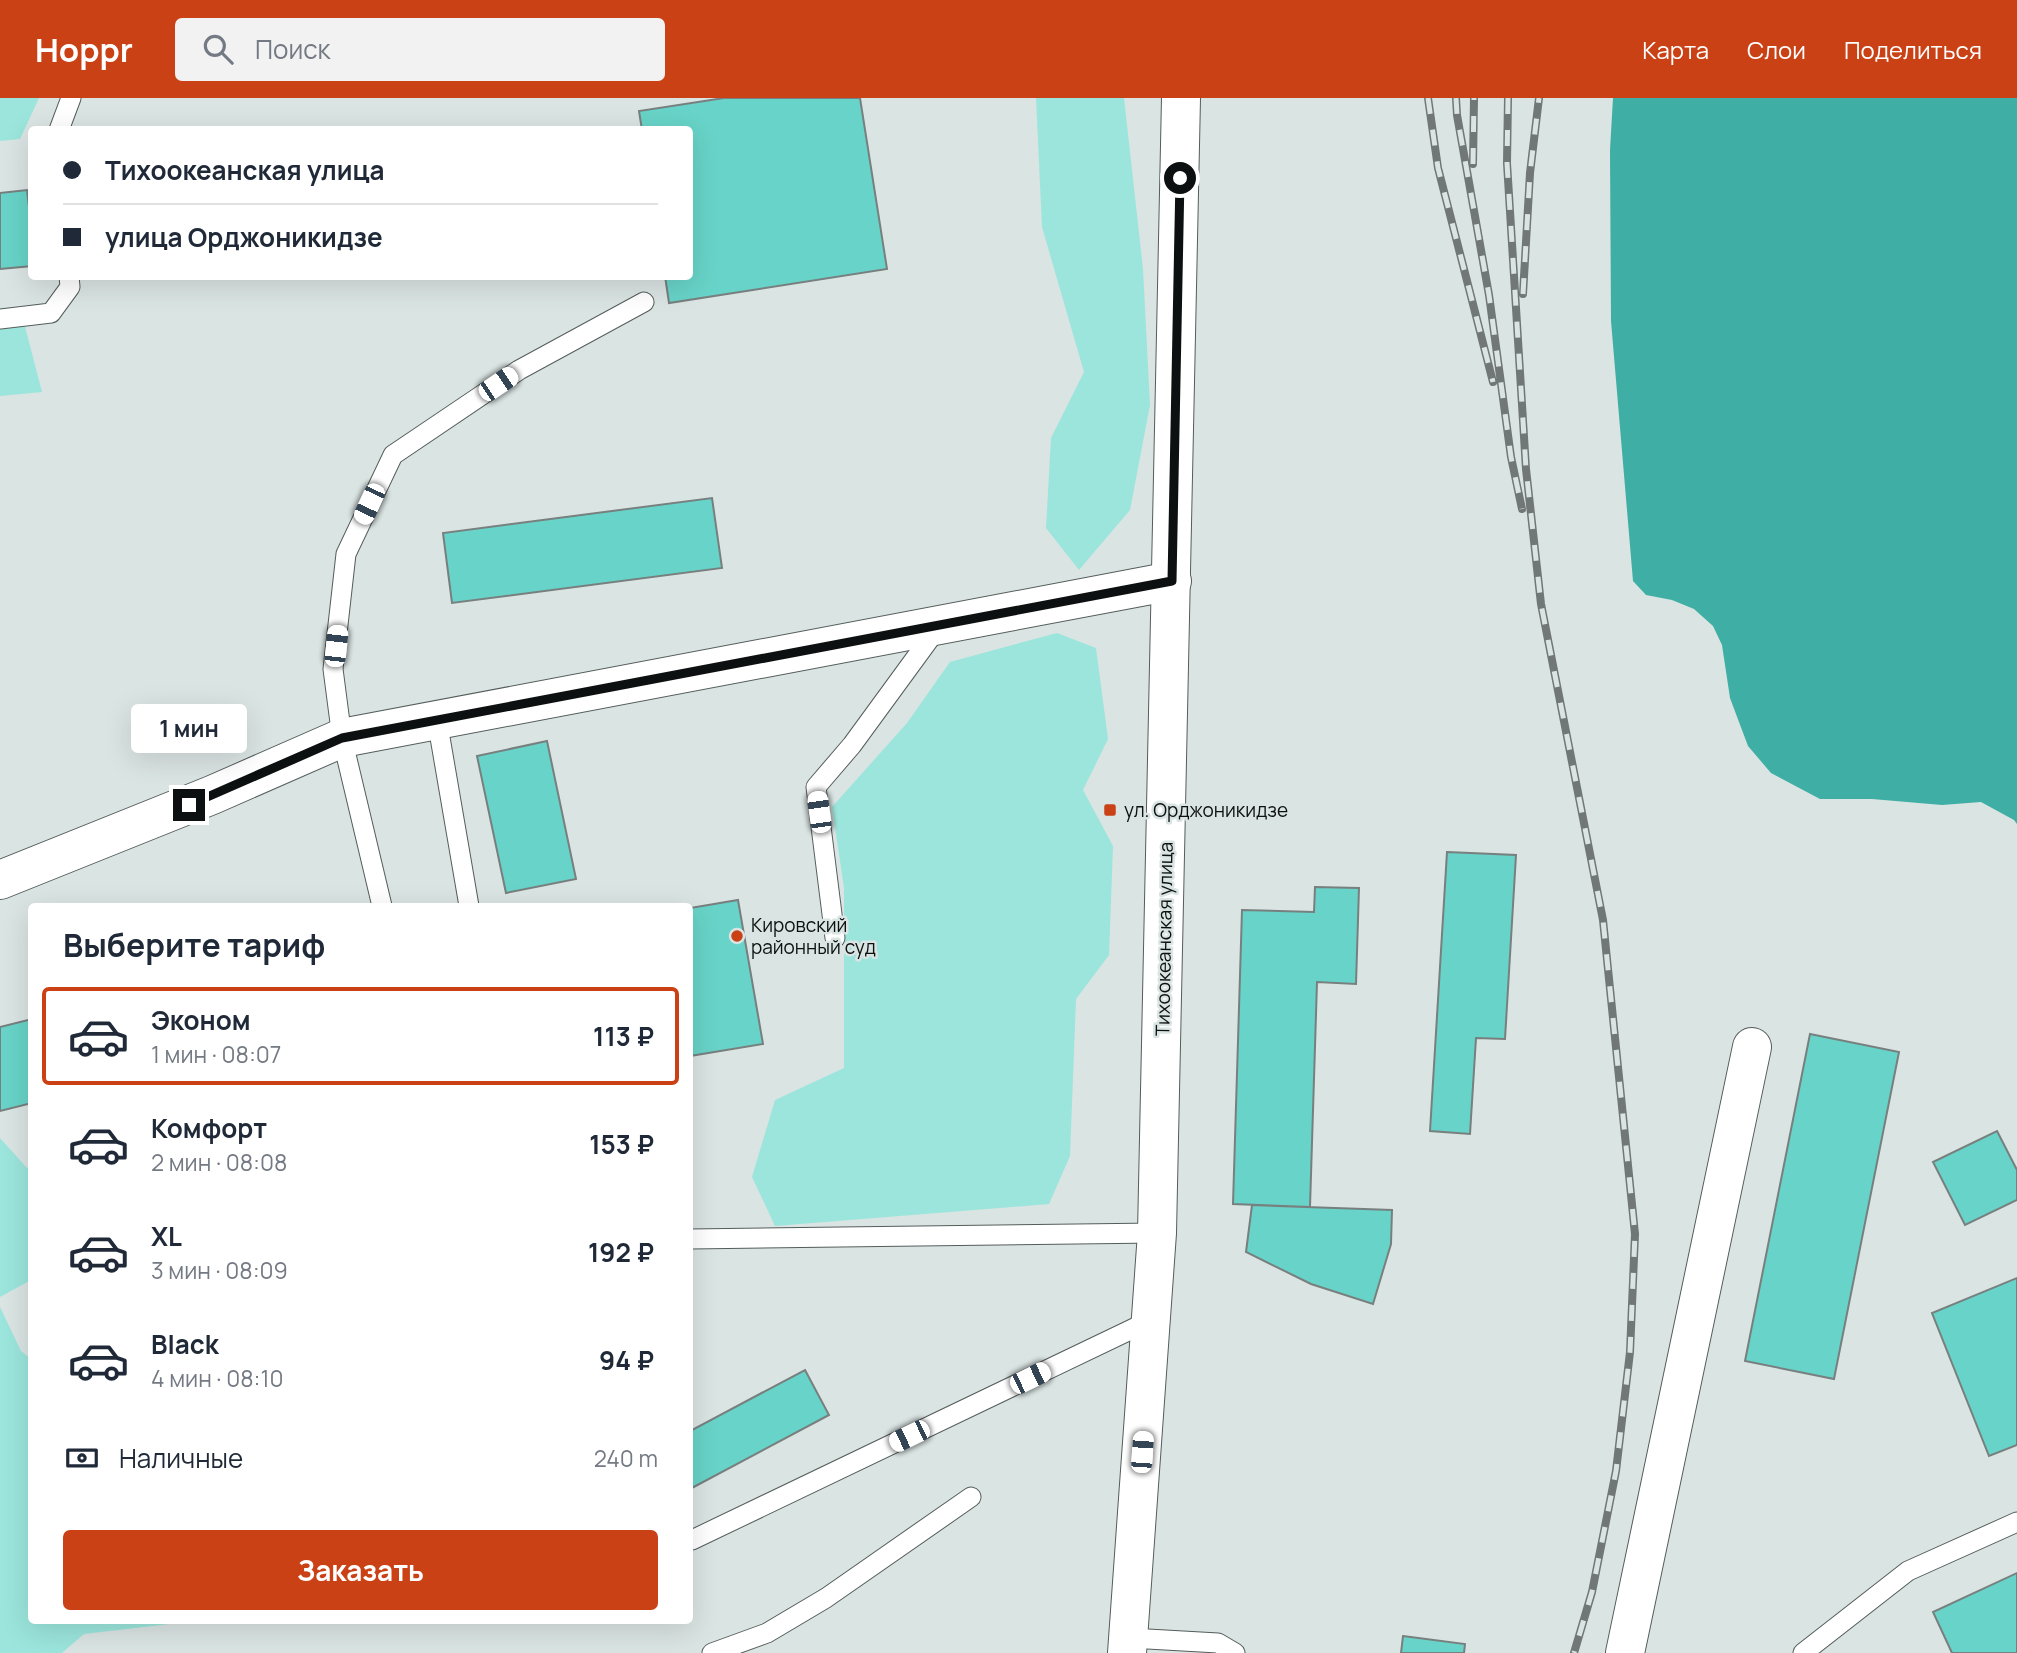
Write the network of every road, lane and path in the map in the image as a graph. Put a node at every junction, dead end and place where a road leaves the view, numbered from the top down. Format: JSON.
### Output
{"nodes":[{"id":1,"x":71,"y":98,"type":"edge"},
{"id":2,"x":1181,"y":98,"type":"edge"},
{"id":3,"x":60,"y":126,"type":"edge"},
{"id":4,"x":69,"y":280,"type":"edge"},
{"id":5,"x":644,"y":302,"type":"dead end"},
{"id":6,"x":0,"y":318,"type":"edge"},
{"id":7,"x":1172,"y":581,"type":"junction"},
{"id":8,"x":940,"y":625,"type":"junction"},
{"id":9,"x":437,"y":720,"type":"junction"},
{"id":10,"x":342,"y":738,"type":"junction"},
{"id":11,"x":0,"y":880,"type":"edge"},
{"id":12,"x":381,"y":903,"type":"edge"},
{"id":13,"x":468,"y":903,"type":"edge"},
{"id":14,"x":835,"y":938,"type":"dead end"},
{"id":15,"x":1752,"y":1047,"type":"dead end"},
{"id":16,"x":1157,"y":1233,"type":"junction"},
{"id":17,"x":693,"y":1239,"type":"edge"},
{"id":18,"x":1151,"y":1320,"type":"junction"},
{"id":19,"x":971,"y":1497,"type":"dead end"},
{"id":20,"x":2017,"y":1522,"type":"edge"},
{"id":21,"x":693,"y":1540,"type":"edge"},
{"id":22,"x":1123,"y":1648,"type":"edge"},
{"id":23,"x":712,"y":1653,"type":"edge"},
{"id":24,"x":1235,"y":1653,"type":"edge"},
{"id":25,"x":1625,"y":1653,"type":"edge"},
{"id":26,"x":1803,"y":1653,"type":"edge"}],
"edges":[{"from":1,"to":3,"type":"lane"},
{"from":2,"to":7,"type":"street","name":"Тихоокеанская улица"},
{"from":4,"to":6,"type":"lane"},
{"from":5,"to":10,"type":"lane"},
{"from":7,"to":8,"type":"street"},
{"from":7,"to":16,"type":"street","name":"Тихоокеанская улица"},
{"from":8,"to":9,"type":"street"},
{"from":8,"to":14,"type":"lane"},
{"from":9,"to":10,"type":"street"},
{"from":9,"to":13,"type":"lane"},
{"from":10,"to":11,"type":"street"},
{"from":10,"to":12,"type":"lane"},
{"from":15,"to":25,"type":"street"},
{"from":16,"to":17,"type":"lane"},
{"from":16,"to":18,"type":"street","name":"Тихоокеанская улица"},
{"from":18,"to":21,"type":"lane"},
{"from":18,"to":22,"type":"street","name":"Тихоокеанская улица"},
{"from":19,"to":23,"type":"lane"},
{"from":20,"to":26,"type":"lane"},
{"from":22,"to":24,"type":"lane"}]}
